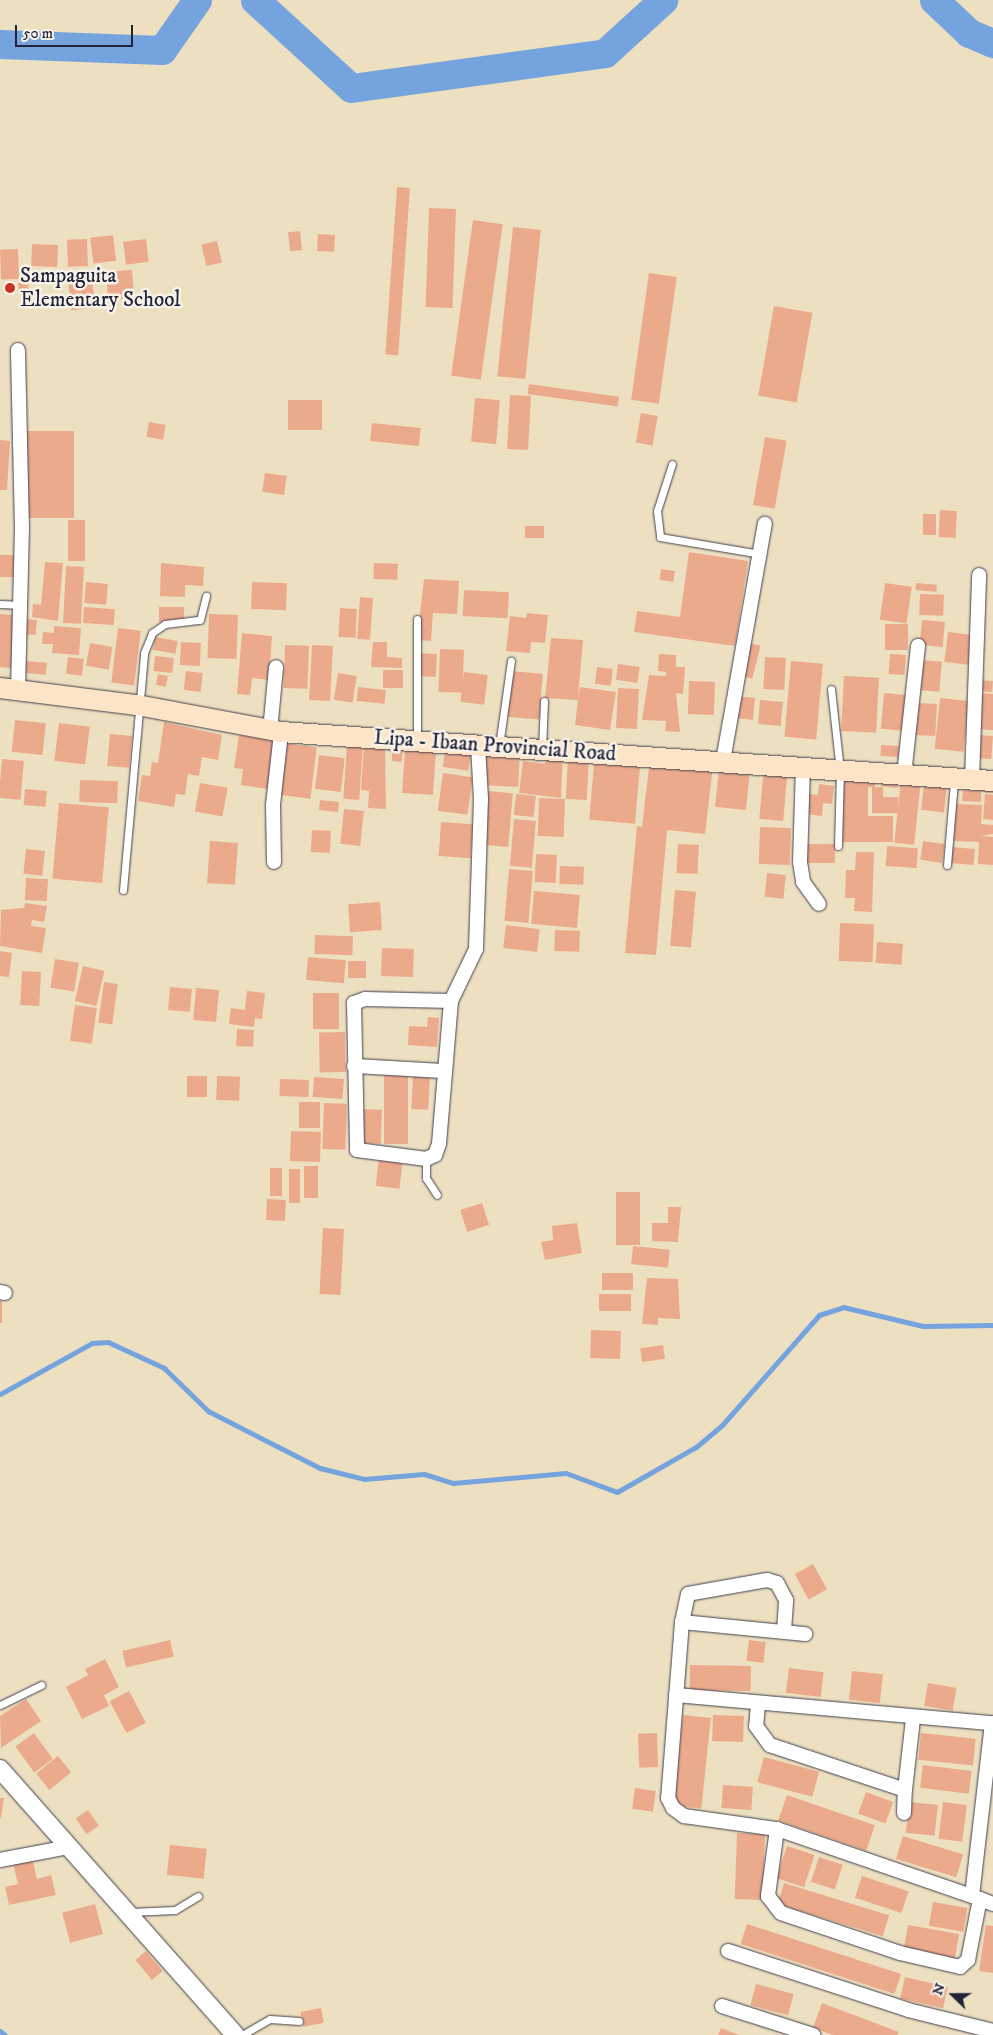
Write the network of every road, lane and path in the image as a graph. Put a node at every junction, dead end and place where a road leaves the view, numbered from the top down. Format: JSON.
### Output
{"nodes":[{"id":1,"x":18,"y":350,"type":"dead end"},
{"id":2,"x":672,"y":464,"type":"dead end"},
{"id":3,"x":765,"y":524,"type":"dead end"},
{"id":4,"x":760,"y":554,"type":"junction"},
{"id":5,"x":979,"y":575,"type":"dead end"},
{"id":6,"x":206,"y":596,"type":"dead end"},
{"id":7,"x":0,"y":604,"type":"edge"},
{"id":8,"x":21,"y":605,"type":"junction"},
{"id":9,"x":417,"y":619,"type":"dead end"},
{"id":10,"x":918,"y":646,"type":"dead end"},
{"id":11,"x":511,"y":661,"type":"dead end"},
{"id":12,"x":276,"y":667,"type":"dead end"},
{"id":13,"x":9,"y":689,"type":"edge"},
{"id":14,"x":831,"y":689,"type":"dead end"},
{"id":15,"x":544,"y":701,"type":"dead end"},
{"id":16,"x":136,"y":705,"type":"junction"},
{"id":17,"x":275,"y":731,"type":"junction"},
{"id":18,"x":417,"y":741,"type":"junction"},
{"id":19,"x":478,"y":745,"type":"junction"},
{"id":20,"x":500,"y":747,"type":"junction"},
{"id":21,"x":542,"y":750,"type":"junction"},
{"id":22,"x":723,"y":761,"type":"junction"},
{"id":23,"x":803,"y":767,"type":"junction"},
{"id":24,"x":840,"y":770,"type":"junction"},
{"id":25,"x":904,"y":775,"type":"junction"},
{"id":26,"x":963,"y":779,"type":"junction"},
{"id":27,"x":993,"y":781,"type":"edge"},
{"id":28,"x":838,"y":846,"type":"dead end"},
{"id":29,"x":274,"y":862,"type":"dead end"},
{"id":30,"x":948,"y":865,"type":"dead end"},
{"id":31,"x":123,"y":890,"type":"dead end"},
{"id":32,"x":819,"y":904,"type":"dead end"},
{"id":33,"x":451,"y":1001,"type":"junction"},
{"id":34,"x":354,"y":1066,"type":"junction"},
{"id":35,"x":444,"y":1071,"type":"junction"},
{"id":36,"x":426,"y":1159,"type":"junction"},
{"id":37,"x":437,"y":1195,"type":"dead end"},
{"id":38,"x":682,"y":1622,"type":"junction"},
{"id":39,"x":784,"y":1631,"type":"junction"},
{"id":40,"x":805,"y":1634,"type":"dead end"},
{"id":41,"x":41,"y":1685,"type":"dead end"},
{"id":42,"x":676,"y":1695,"type":"junction"},
{"id":43,"x":758,"y":1705,"type":"junction"},
{"id":44,"x":0,"y":1706,"type":"edge"},
{"id":45,"x":913,"y":1719,"type":"junction"},
{"id":46,"x":993,"y":1722,"type":"edge"},
{"id":47,"x":0,"y":1770,"type":"edge"},
{"id":48,"x":905,"y":1790,"type":"junction"},
{"id":49,"x":904,"y":1813,"type":"dead end"},
{"id":50,"x":777,"y":1829,"type":"junction"},
{"id":51,"x":68,"y":1847,"type":"junction"},
{"id":52,"x":0,"y":1860,"type":"edge"},
{"id":53,"x":198,"y":1896,"type":"dead end"},
{"id":54,"x":982,"y":1900,"type":"edge"},
{"id":55,"x":126,"y":1912,"type":"junction"},
{"id":56,"x":728,"y":1951,"type":"dead end"},
{"id":57,"x":722,"y":2006,"type":"dead end"},
{"id":58,"x":299,"y":2021,"type":"dead end"},
{"id":59,"x":993,"y":2031,"type":"edge"},
{"id":60,"x":235,"y":2035,"type":"edge"},
{"id":61,"x":242,"y":2035,"type":"edge"},
{"id":62,"x":813,"y":2035,"type":"edge"}],
"edges":[{"from":1,"to":8,"type":"street"},
{"from":2,"to":4,"type":"lane"},
{"from":3,"to":4,"type":"street"},
{"from":4,"to":22,"type":"street"},
{"from":5,"to":26,"type":"street"},
{"from":6,"to":16,"type":"lane"},
{"from":7,"to":8,"type":"lane"},
{"from":8,"to":13,"type":"street"},
{"from":9,"to":18,"type":"lane"},
{"from":10,"to":25,"type":"street"},
{"from":11,"to":20,"type":"lane"},
{"from":12,"to":17,"type":"street"},
{"from":13,"to":16,"type":"main road","name":"Lipa - Ibaan Provincial Road"},
{"from":14,"to":24,"type":"lane"},
{"from":15,"to":21,"type":"lane"},
{"from":16,"to":17,"type":"main road","name":"Lipa - Ibaan Provincial Road"},
{"from":16,"to":31,"type":"lane"},
{"from":17,"to":18,"type":"main road","name":"Lipa - Ibaan Provincial Road"},
{"from":17,"to":29,"type":"street"},
{"from":18,"to":19,"type":"main road","name":"Lipa - Ibaan Provincial Road"},
{"from":19,"to":20,"type":"main road","name":"Lipa - Ibaan Provincial Road"},
{"from":19,"to":33,"type":"street"},
{"from":20,"to":21,"type":"main road","name":"Lipa - Ibaan Provincial Road"},
{"from":21,"to":22,"type":"main road","name":"Lipa - Ibaan Provincial Road"},
{"from":22,"to":23,"type":"main road","name":"Lipa - Ibaan Provincial Road"},
{"from":23,"to":24,"type":"main road","name":"Lipa - Ibaan Provincial Road"},
{"from":23,"to":32,"type":"street"},
{"from":24,"to":25,"type":"main road","name":"Lipa - Ibaan Provincial Road"},
{"from":24,"to":28,"type":"lane"},
{"from":25,"to":26,"type":"main road","name":"Lipa - Ibaan Provincial Road"},
{"from":26,"to":27,"type":"main road","name":"Lipa - Ibaan Provincial Road"},
{"from":26,"to":30,"type":"lane"},
{"from":33,"to":34,"type":"street"},
{"from":33,"to":35,"type":"street"},
{"from":34,"to":35,"type":"street"},
{"from":34,"to":36,"type":"street"},
{"from":35,"to":36,"type":"street"},
{"from":36,"to":37,"type":"lane"},
{"from":38,"to":39,"type":"street"},
{"from":38,"to":39,"type":"street"},
{"from":38,"to":42,"type":"street"},
{"from":39,"to":40,"type":"street"},
{"from":41,"to":44,"type":"lane"},
{"from":42,"to":43,"type":"street"},
{"from":42,"to":50,"type":"street"},
{"from":43,"to":45,"type":"street"},
{"from":43,"to":48,"type":"street"},
{"from":45,"to":46,"type":"street"},
{"from":45,"to":48,"type":"street"},
{"from":46,"to":54,"type":"street"},
{"from":47,"to":51,"type":"street"},
{"from":48,"to":49,"type":"street"},
{"from":50,"to":54,"type":"street"},
{"from":50,"to":54,"type":"street"},
{"from":51,"to":52,"type":"street"},
{"from":51,"to":55,"type":"street"},
{"from":53,"to":55,"type":"lane"},
{"from":55,"to":60,"type":"street"},
{"from":56,"to":59,"type":"street"},
{"from":57,"to":62,"type":"street"},
{"from":58,"to":61,"type":"lane"}]}
